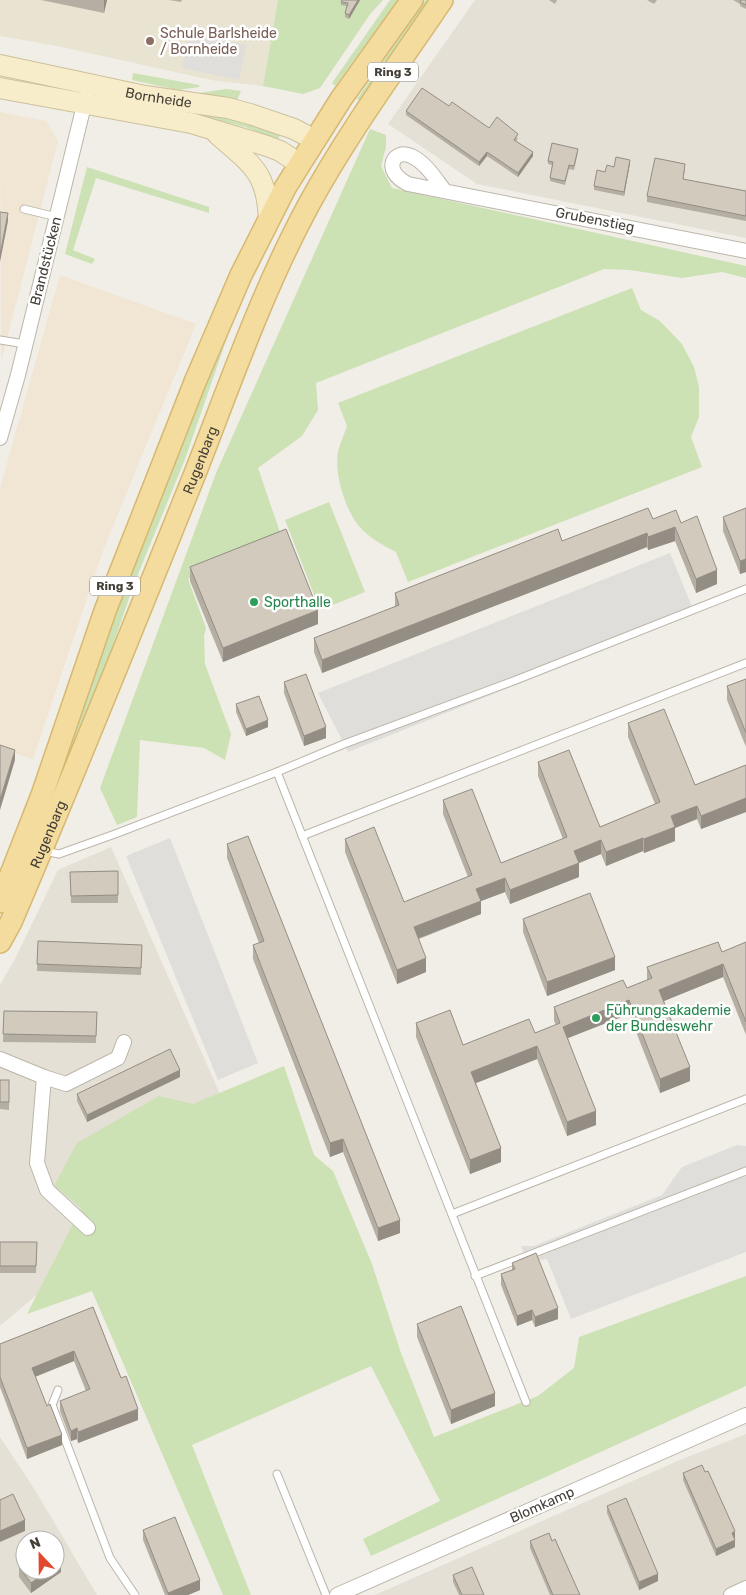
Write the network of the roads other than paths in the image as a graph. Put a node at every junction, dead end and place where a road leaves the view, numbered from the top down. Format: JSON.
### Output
{"nodes":[{"id":1,"x":412,"y":0,"type":"edge"},
{"id":2,"x":442,"y":0,"type":"edge"},
{"id":3,"x":0,"y":65,"type":"edge"},
{"id":4,"x":90,"y":84,"type":"junction"},
{"id":5,"x":0,"y":88,"type":"edge"},
{"id":6,"x":84,"y":103,"type":"junction"},
{"id":7,"x":214,"y":130,"type":"junction"},
{"id":8,"x":345,"y":144,"type":"junction"},
{"id":9,"x":312,"y":154,"type":"junction"},
{"id":10,"x":444,"y":190,"type":"dead end"},
{"id":11,"x":307,"y":208,"type":"junction"},
{"id":12,"x":24,"y":209,"type":"dead end"},
{"id":13,"x":57,"y":218,"type":"junction"},
{"id":14,"x":270,"y":219,"type":"junction"},
{"id":15,"x":746,"y":251,"type":"edge"},
{"id":16,"x":0,"y":340,"type":"edge"},
{"id":17,"x":26,"y":344,"type":"junction"},
{"id":18,"x":0,"y":438,"type":"edge"},
{"id":19,"x":746,"y":589,"type":"edge"},
{"id":20,"x":746,"y":662,"type":"edge"},
{"id":21,"x":277,"y":772,"type":"junction"},
{"id":22,"x":302,"y":836,"type":"junction"},
{"id":23,"x":42,"y":851,"type":"junction"},
{"id":24,"x":0,"y":902,"type":"edge"},
{"id":25,"x":0,"y":942,"type":"edge"},
{"id":26,"x":124,"y":1042,"type":"dead end"},
{"id":27,"x":0,"y":1059,"type":"edge"},
{"id":28,"x":44,"y":1078,"type":"junction"},
{"id":29,"x":746,"y":1099,"type":"edge"},
{"id":30,"x":746,"y":1171,"type":"edge"},
{"id":31,"x":452,"y":1214,"type":"junction"},
{"id":32,"x":88,"y":1228,"type":"dead end"},
{"id":33,"x":475,"y":1276,"type":"junction"},
{"id":34,"x":58,"y":1390,"type":"dead end"},
{"id":35,"x":526,"y":1402,"type":"dead end"},
{"id":36,"x":746,"y":1415,"type":"edge"},
{"id":37,"x":277,"y":1474,"type":"dead end"},
{"id":38,"x":746,"y":1588,"type":"edge"},
{"id":39,"x":135,"y":1595,"type":"edge"},
{"id":40,"x":326,"y":1595,"type":"edge"},
{"id":41,"x":338,"y":1595,"type":"edge"},
{"id":42,"x":731,"y":1595,"type":"edge"}],
"edges":[{"from":1,"to":9,"type":"main road","name":"Rugenbarg","number":"Ring 3"},
{"from":2,"to":8,"type":"main road","name":"Rugenbarg","number":"Ring 3"},
{"from":3,"to":4,"type":"street","name":"Bornheide"},
{"from":4,"to":6,"type":"street","name":"Brandstücken"},
{"from":4,"to":9,"type":"street","name":"Bornheide"},
{"from":5,"to":6,"type":"street","name":"Bornheide"},
{"from":6,"to":7,"type":"street","name":"Bornheide"},
{"from":6,"to":13,"type":"street","name":"Brandstücken"},
{"from":7,"to":9,"type":"street","name":"Bornheide"},
{"from":7,"to":14,"type":"street"},
{"from":8,"to":9,"type":"main road"},
{"from":8,"to":11,"type":"main road","name":"Rugenbarg","number":"Ring 3"},
{"from":9,"to":11,"type":"main road"},
{"from":9,"to":14,"type":"main road","name":"Rugenbarg","number":"Ring 3"},
{"from":10,"to":15,"type":"street","name":"Grubenstieg"},
{"from":11,"to":23,"type":"main road","name":"Rugenbarg","number":"Ring 3"},
{"from":12,"to":13,"type":"lane"},
{"from":13,"to":17,"type":"street","name":"Brandstücken"},
{"from":14,"to":24,"type":"main road","name":"Rugenbarg","number":"Ring 3"},
{"from":16,"to":17,"type":"lane"},
{"from":17,"to":18,"type":"street","name":"Brandstücken"},
{"from":19,"to":21,"type":"lane"},
{"from":20,"to":22,"type":"lane"},
{"from":21,"to":22,"type":"lane"},
{"from":21,"to":23,"type":"lane"},
{"from":22,"to":31,"type":"lane"},
{"from":23,"to":25,"type":"main road","name":"Rugenbarg","number":"Ring 3"},
{"from":26,"to":28,"type":"street"},
{"from":27,"to":28,"type":"street"},
{"from":28,"to":32,"type":"street"},
{"from":29,"to":31,"type":"lane"},
{"from":30,"to":33,"type":"lane"},
{"from":31,"to":33,"type":"lane"},
{"from":33,"to":35,"type":"lane"},
{"from":34,"to":39,"type":"lane"},
{"from":36,"to":41,"type":"street","name":"Blomkamp"},
{"from":37,"to":40,"type":"lane"},
{"from":38,"to":42,"type":"street"}]}
